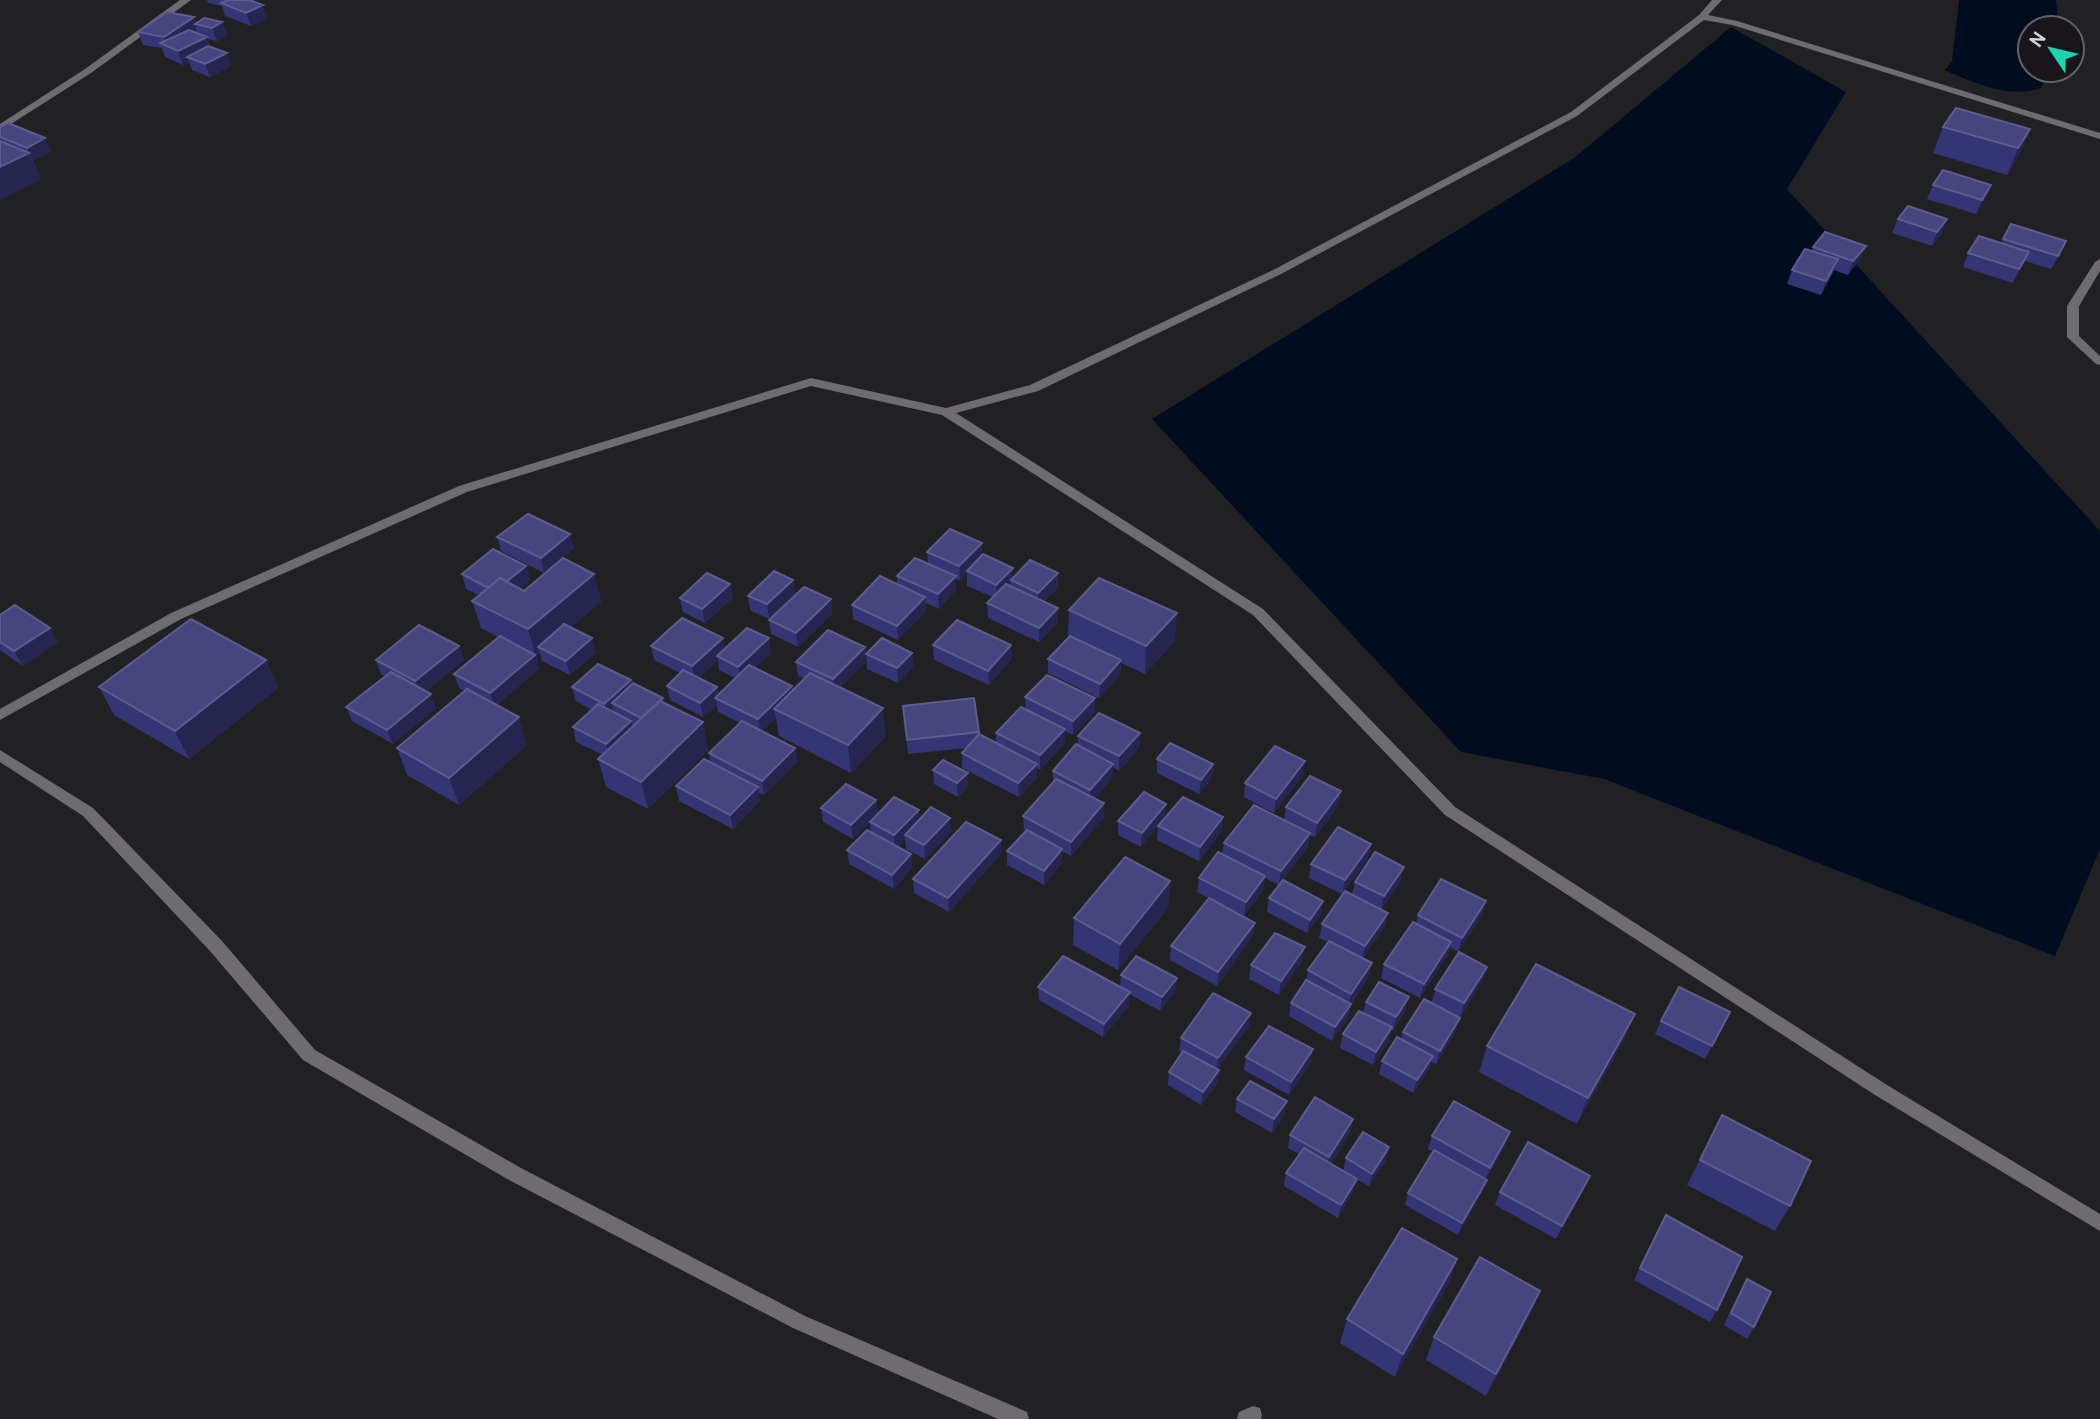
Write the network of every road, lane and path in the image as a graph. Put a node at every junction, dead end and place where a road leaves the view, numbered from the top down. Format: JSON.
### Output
{"nodes":[{"id":1,"x":186,"y":0,"type":"edge"},
{"id":2,"x":1717,"y":0,"type":"edge"},
{"id":3,"x":1702,"y":17,"type":"junction"},
{"id":4,"x":0,"y":128,"type":"edge"},
{"id":5,"x":2100,"y":136,"type":"edge"},
{"id":6,"x":2100,"y":262,"type":"edge"},
{"id":7,"x":2100,"y":362,"type":"edge"},
{"id":8,"x":946,"y":412,"type":"junction"},
{"id":9,"x":0,"y":715,"type":"edge"},
{"id":10,"x":0,"y":755,"type":"edge"},
{"id":11,"x":2100,"y":1223,"type":"edge"},
{"id":12,"x":1020,"y":1419,"type":"edge"}],
"edges":[{"from":1,"to":4,"type":"street"},
{"from":2,"to":3,"type":"street"},
{"from":3,"to":5,"type":"street"},
{"from":3,"to":8,"type":"street"},
{"from":6,"to":7,"type":"street"},
{"from":8,"to":9,"type":"street"},
{"from":8,"to":11,"type":"street"},
{"from":10,"to":12,"type":"street"}]}
